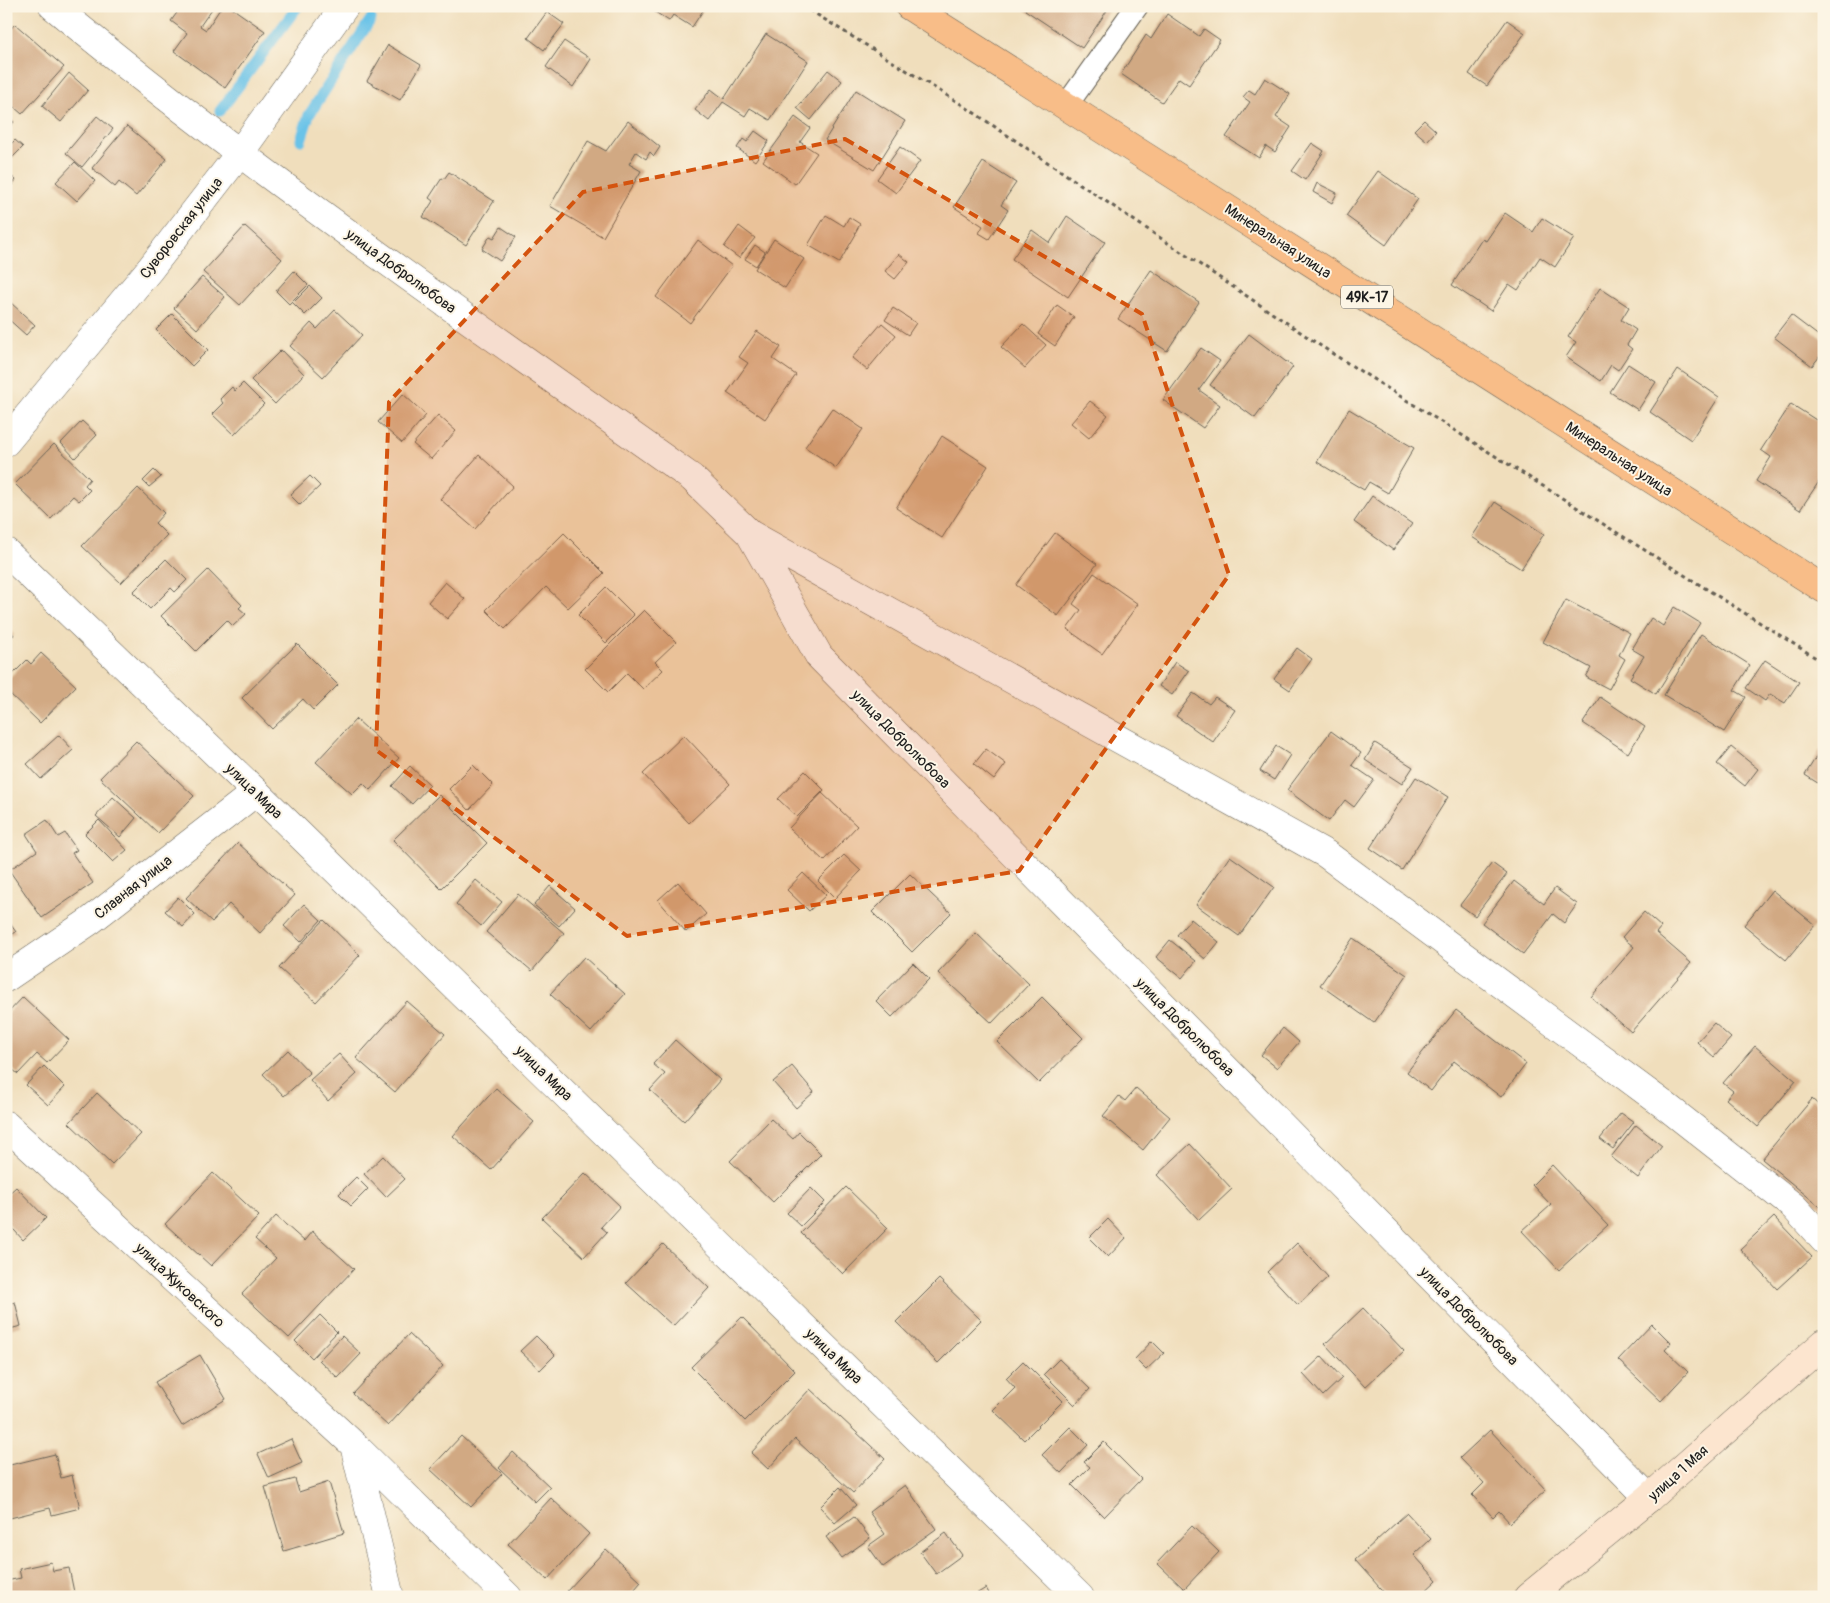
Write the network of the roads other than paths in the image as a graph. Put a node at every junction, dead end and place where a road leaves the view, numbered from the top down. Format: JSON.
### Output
{"nodes":[{"id":1,"x":53,"y":6,"type":"edge"},
{"id":2,"x":345,"y":6,"type":"edge"},
{"id":3,"x":909,"y":6,"type":"edge"},
{"id":4,"x":1137,"y":6,"type":"edge"},
{"id":5,"x":1066,"y":106,"type":"junction"},
{"id":6,"x":239,"y":154,"type":"junction"},
{"id":7,"x":6,"y":442,"type":"edge"},
{"id":8,"x":750,"y":534,"type":"junction"},
{"id":9,"x":6,"y":552,"type":"edge"},
{"id":10,"x":1824,"y":589,"type":"edge"},
{"id":11,"x":256,"y":792,"type":"junction"},
{"id":12,"x":6,"y":978,"type":"edge"},
{"id":13,"x":6,"y":1125,"type":"edge"},
{"id":14,"x":1824,"y":1240,"type":"edge"},
{"id":15,"x":1824,"y":1343,"type":"edge"},
{"id":16,"x":354,"y":1445,"type":"junction"},
{"id":17,"x":1649,"y":1498,"type":"junction"},
{"id":18,"x":390,"y":1597,"type":"edge"},
{"id":19,"x":508,"y":1597,"type":"edge"},
{"id":20,"x":1080,"y":1597,"type":"edge"},
{"id":21,"x":1528,"y":1597,"type":"edge"}],
"edges":[{"from":1,"to":6,"type":"street","name":"улица Добролюбова"},
{"from":2,"to":6,"type":"street","name":"Суворовская улица"},
{"from":3,"to":5,"type":"main road","name":"Минеральная улица","number":"49К-17"},
{"from":4,"to":5,"type":"lane"},
{"from":5,"to":10,"type":"main road","name":"Минеральная улица","number":"49К-17"},
{"from":6,"to":7,"type":"street","name":"Суворовская улица"},
{"from":6,"to":8,"type":"street","name":"улица Добролюбова"},
{"from":8,"to":14,"type":"street","name":"улица Добролюбова"},
{"from":8,"to":17,"type":"street","name":"улица Добролюбова"},
{"from":9,"to":11,"type":"street","name":"улица Мира"},
{"from":11,"to":12,"type":"street","name":"Славная улица"},
{"from":11,"to":20,"type":"street","name":"улица Мира"},
{"from":13,"to":16,"type":"street","name":"улица Жуковского"},
{"from":15,"to":17,"type":"main road","name":"улица 1 Мая"},
{"from":16,"to":18,"type":"street"},
{"from":16,"to":19,"type":"street","name":"улица Жуковского"},
{"from":17,"to":21,"type":"main road","name":"улица 1 Мая"}]}
